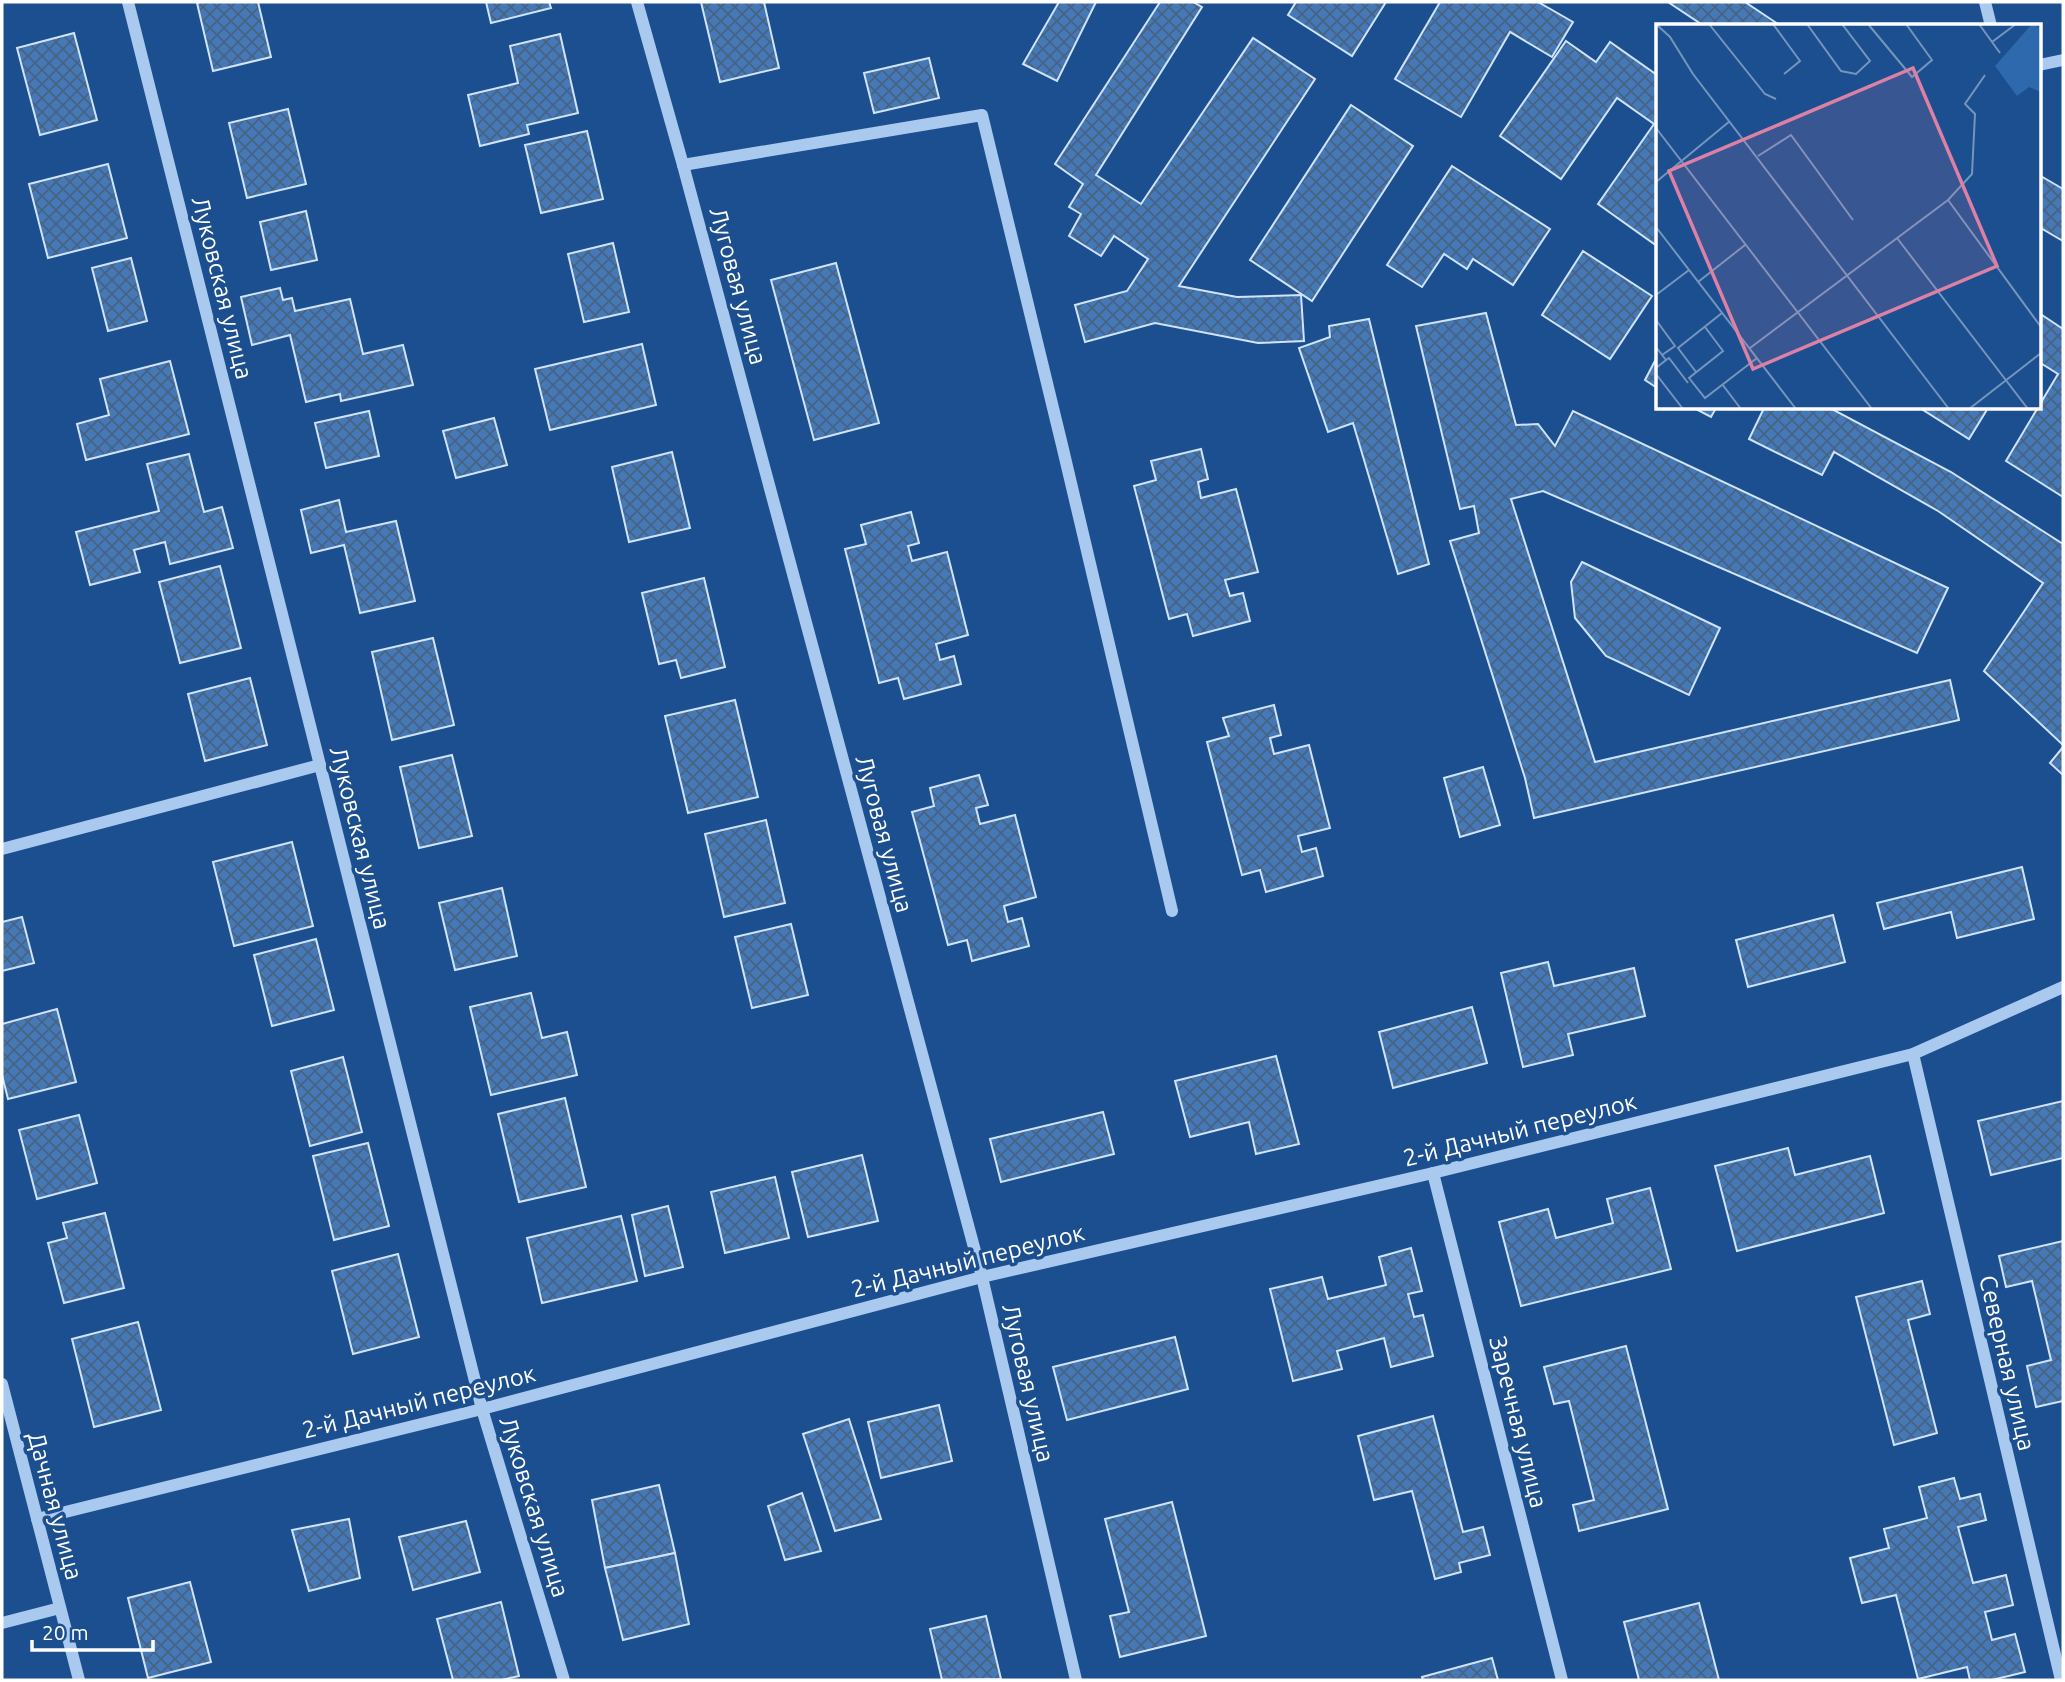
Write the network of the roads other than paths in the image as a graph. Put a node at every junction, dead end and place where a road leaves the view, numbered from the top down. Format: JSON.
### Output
{"nodes":[{"id":1,"x":128,"y":2,"type":"edge"},
{"id":2,"x":637,"y":2,"type":"edge"},
{"id":3,"x":1985,"y":2,"type":"edge"},
{"id":4,"x":1990,"y":24,"type":"edge"},
{"id":5,"x":2063,"y":60,"type":"edge"},
{"id":6,"x":2040,"y":65,"type":"edge"},
{"id":7,"x":683,"y":165,"type":"junction"},
{"id":8,"x":320,"y":765,"type":"junction"},
{"id":9,"x":2,"y":849,"type":"edge"},
{"id":10,"x":1172,"y":911,"type":"dead end"},
{"id":11,"x":2063,"y":987,"type":"edge"},
{"id":12,"x":1913,"y":1054,"type":"junction"},
{"id":13,"x":1433,"y":1173,"type":"junction"},
{"id":14,"x":982,"y":1278,"type":"junction"},
{"id":15,"x":2,"y":1384,"type":"edge"},
{"id":16,"x":482,"y":1409,"type":"junction"},
{"id":17,"x":37,"y":1519,"type":"junction"},
{"id":18,"x":60,"y":1608,"type":"junction"},
{"id":19,"x":2,"y":1623,"type":"edge"},
{"id":20,"x":79,"y":1680,"type":"edge"},
{"id":21,"x":564,"y":1680,"type":"edge"},
{"id":22,"x":1076,"y":1680,"type":"edge"},
{"id":23,"x":1562,"y":1680,"type":"edge"},
{"id":24,"x":2061,"y":1680,"type":"edge"}],
"edges":[{"from":1,"to":8,"type":"street","name":"Луковская улица"},
{"from":2,"to":7,"type":"street","name":"Луговая улица"},
{"from":3,"to":4,"type":"street"},
{"from":5,"to":6,"type":"street"},
{"from":7,"to":10,"type":"street"},
{"from":7,"to":14,"type":"street","name":"Луговая улица"},
{"from":8,"to":9,"type":"street"},
{"from":8,"to":16,"type":"street","name":"Луковская улица"},
{"from":11,"to":12,"type":"street","name":"2-й Дачный переулок"},
{"from":12,"to":13,"type":"street","name":"2-й Дачный переулок"},
{"from":12,"to":24,"type":"street","name":"Северная улица"},
{"from":13,"to":14,"type":"street","name":"2-й Дачный переулок"},
{"from":13,"to":23,"type":"street","name":"Заречная улица"},
{"from":14,"to":16,"type":"street","name":"2-й Дачный переулок"},
{"from":14,"to":22,"type":"street","name":"Луговая улица"},
{"from":15,"to":17,"type":"street","name":"Дачная улица"},
{"from":16,"to":17,"type":"street","name":"2-й Дачный переулок"},
{"from":16,"to":21,"type":"street","name":"Луковская улица"},
{"from":17,"to":18,"type":"street","name":"Дачная улица"},
{"from":18,"to":19,"type":"street"},
{"from":18,"to":20,"type":"street","name":"Дачная улица"}]}
